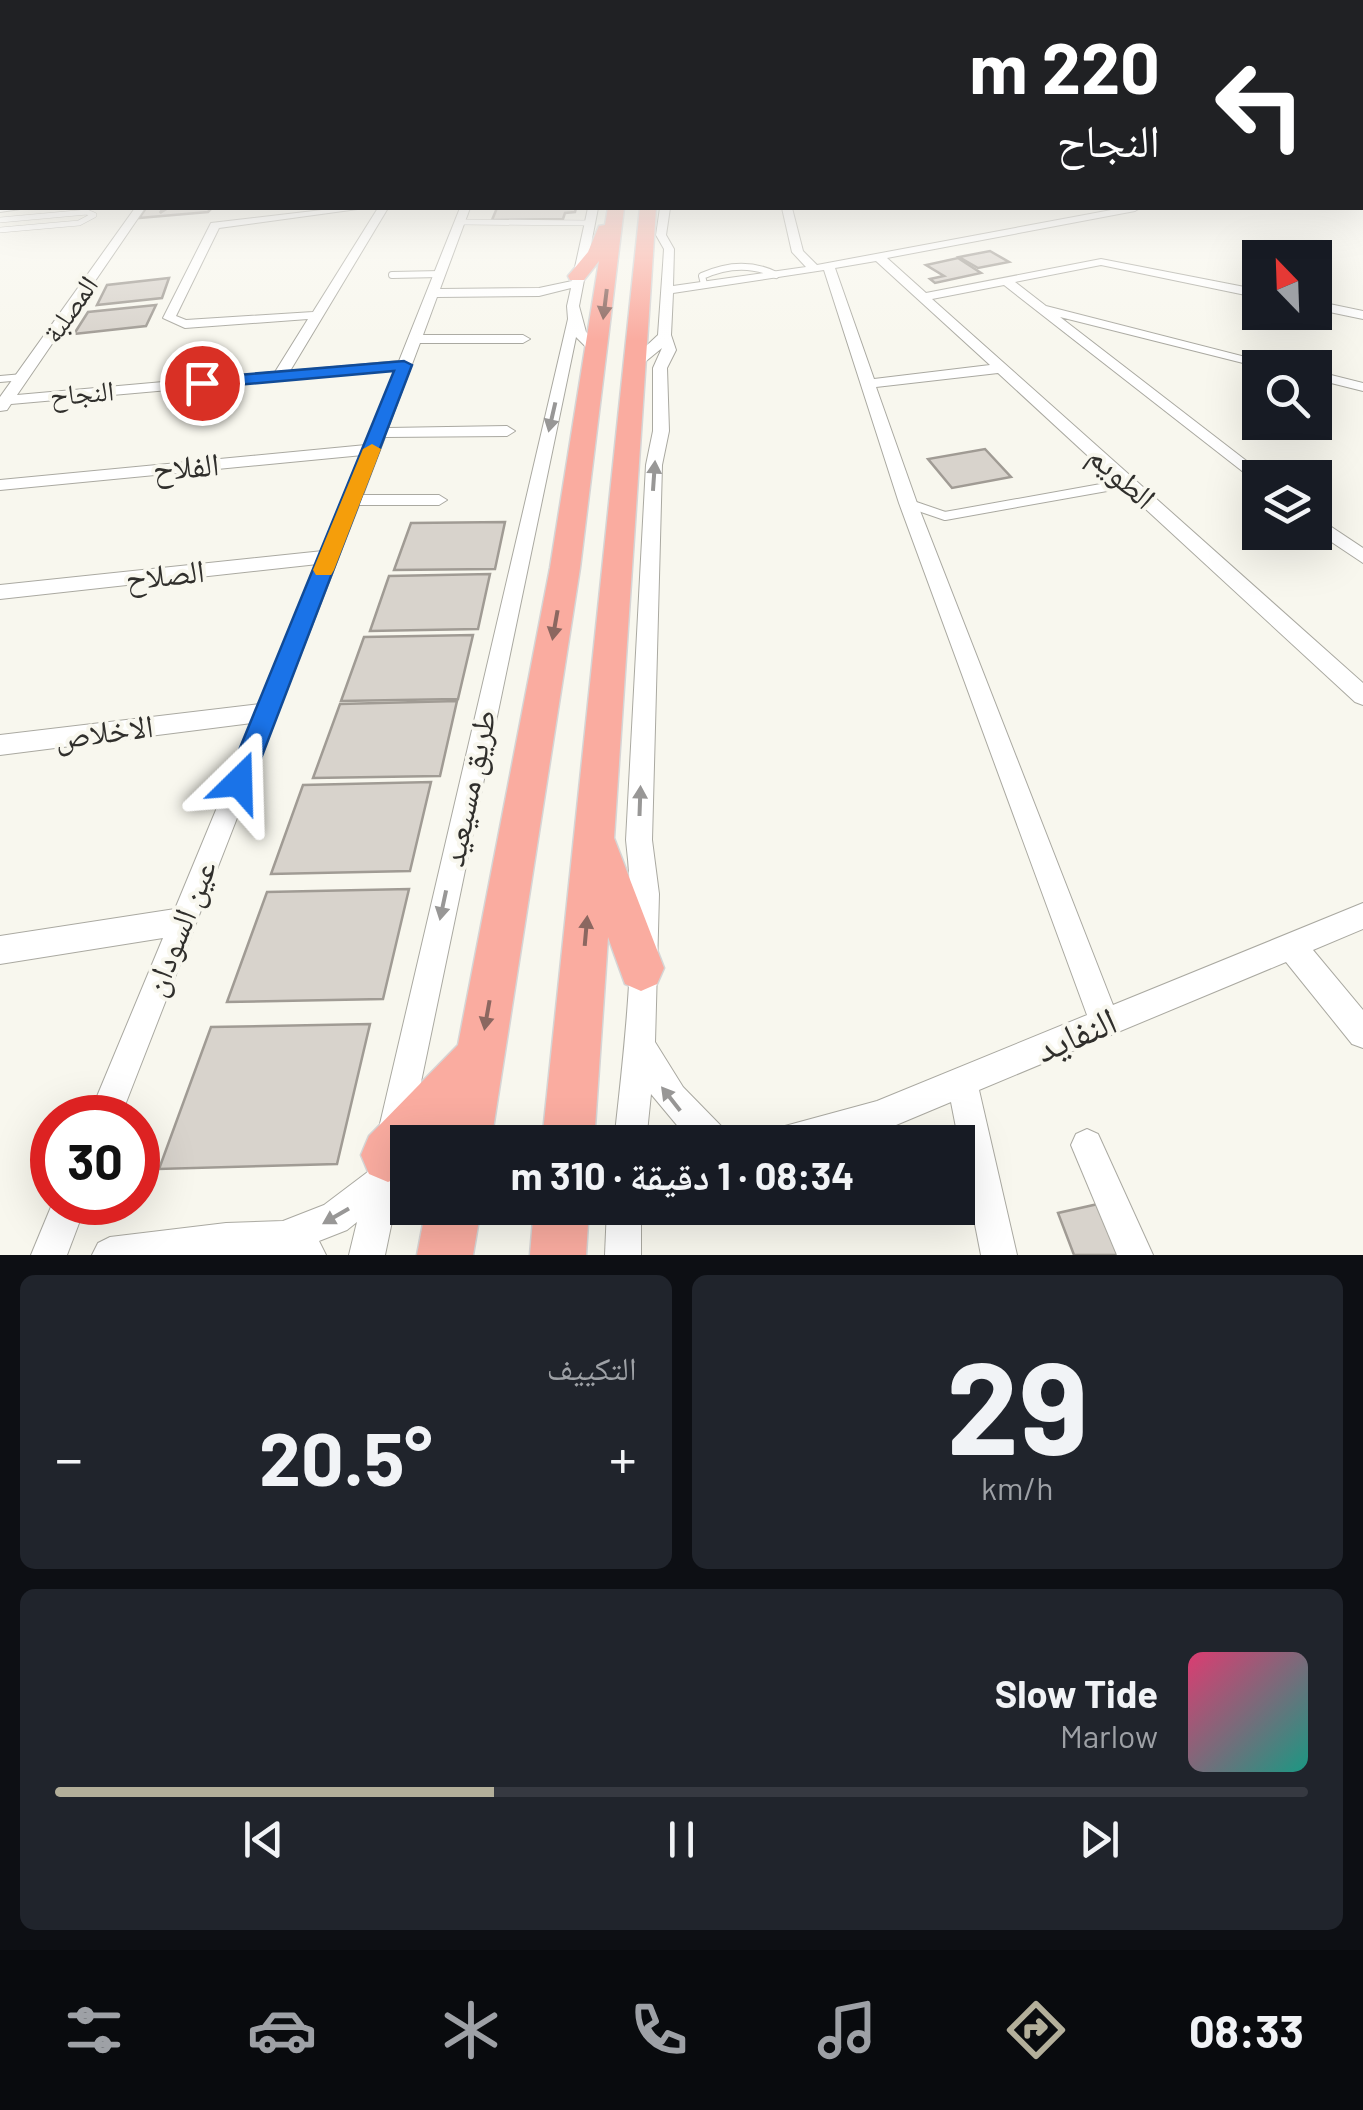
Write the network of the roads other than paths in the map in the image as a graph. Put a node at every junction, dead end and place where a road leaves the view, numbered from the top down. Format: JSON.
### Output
{"nodes":[{"id":1,"x":61,"y":225,"type":"edge"},
{"id":2,"x":129,"y":225,"type":"edge"},
{"id":3,"x":217,"y":225,"type":"edge"},
{"id":4,"x":372,"y":225,"type":"edge"},
{"id":5,"x":459,"y":225,"type":"edge"},
{"id":6,"x":601,"y":225,"type":"edge"},
{"id":7,"x":603,"y":225,"type":"edge"},
{"id":8,"x":605,"y":225,"type":"edge"},
{"id":9,"x":652,"y":225,"type":"edge"},
{"id":10,"x":663,"y":225,"type":"edge"},
{"id":11,"x":791,"y":225,"type":"edge"},
{"id":12,"x":1051,"y":225,"type":"edge"},
{"id":13,"x":0,"y":230,"type":"edge"},
{"id":14,"x":880,"y":258,"type":"junction"},
{"id":15,"x":660,"y":262,"type":"junction"},
{"id":16,"x":822,"y":268,"type":"junction"},
{"id":17,"x":393,"y":274,"type":"dead end"},
{"id":18,"x":439,"y":280,"type":"junction"},
{"id":19,"x":577,"y":280,"type":"junction"},
{"id":20,"x":1005,"y":280,"type":"junction"},
{"id":21,"x":704,"y":284,"type":"junction"},
{"id":22,"x":668,"y":290,"type":"junction"},
{"id":23,"x":1242,"y":290,"type":"edge"},
{"id":24,"x":539,"y":292,"type":"junction"},
{"id":25,"x":924,"y":297,"type":"junction"},
{"id":26,"x":1041,"y":309,"type":"junction"},
{"id":27,"x":1332,"y":310,"type":"edge"},
{"id":28,"x":573,"y":314,"type":"junction"},
{"id":29,"x":318,"y":315,"type":"junction"},
{"id":30,"x":1363,"y":316,"type":"edge"},
{"id":31,"x":664,"y":335,"type":"junction"},
{"id":32,"x":523,"y":338,"type":"dead end"},
{"id":33,"x":415,"y":339,"type":"junction"},
{"id":34,"x":598,"y":351,"type":"junction"},
{"id":35,"x":1242,"y":358,"type":"edge"},
{"id":36,"x":635,"y":362,"type":"junction"},
{"id":37,"x":404,"y":365,"type":"junction"},
{"id":38,"x":1002,"y":368,"type":"junction"},
{"id":39,"x":280,"y":376,"type":"junction"},
{"id":40,"x":23,"y":377,"type":"junction"},
{"id":41,"x":0,"y":378,"type":"edge"},
{"id":42,"x":1332,"y":380,"type":"edge"},
{"id":43,"x":868,"y":384,"type":"junction"},
{"id":44,"x":1363,"y":387,"type":"edge"},
{"id":45,"x":2,"y":404,"type":"edge"},
{"id":46,"x":507,"y":432,"type":"dead end"},
{"id":47,"x":374,"y":441,"type":"junction"},
{"id":48,"x":1242,"y":466,"type":"edge"},
{"id":49,"x":1129,"y":483,"type":"junction"},
{"id":50,"x":0,"y":485,"type":"edge"},
{"id":51,"x":353,"y":500,"type":"junction"},
{"id":52,"x":439,"y":500,"type":"dead end"},
{"id":53,"x":908,"y":503,"type":"junction"},
{"id":54,"x":1332,"y":534,"type":"edge"},
{"id":55,"x":329,"y":557,"type":"junction"},
{"id":56,"x":1363,"y":557,"type":"edge"},
{"id":57,"x":0,"y":592,"type":"edge"},
{"id":58,"x":1363,"y":696,"type":"edge"},
{"id":59,"x":267,"y":712,"type":"junction"},
{"id":60,"x":0,"y":745,"type":"edge"},
{"id":61,"x":594,"y":834,"type":"junction"},
{"id":62,"x":1363,"y":916,"type":"edge"},
{"id":63,"x":183,"y":921,"type":"junction"},
{"id":64,"x":1290,"y":944,"type":"junction"},
{"id":65,"x":0,"y":950,"type":"edge"},
{"id":66,"x":642,"y":968,"type":"junction"},
{"id":67,"x":1105,"y":1023,"type":"junction"},
{"id":68,"x":1363,"y":1034,"type":"edge"},
{"id":69,"x":640,"y":1046,"type":"junction"},
{"id":70,"x":480,"y":1057,"type":"junction"},
{"id":71,"x":962,"y":1082,"type":"junction"},
{"id":72,"x":113,"y":1095,"type":"edge"},
{"id":73,"x":468,"y":1125,"type":"edge"},
{"id":74,"x":569,"y":1125,"type":"edge"},
{"id":75,"x":632,"y":1125,"type":"edge"},
{"id":76,"x":693,"y":1125,"type":"edge"},
{"id":77,"x":848,"y":1125,"type":"edge"},
{"id":78,"x":1087,"y":1145,"type":"dead end"},
{"id":79,"x":386,"y":1168,"type":"junction"},
{"id":80,"x":60,"y":1225,"type":"edge"},
{"id":81,"x":451,"y":1225,"type":"edge"},
{"id":82,"x":561,"y":1225,"type":"edge"},
{"id":83,"x":624,"y":1225,"type":"edge"},
{"id":84,"x":296,"y":1247,"type":"edge"},
{"id":85,"x":48,"y":1255,"type":"edge"},
{"id":86,"x":110,"y":1255,"type":"edge"},
{"id":87,"x":366,"y":1255,"type":"edge"},
{"id":88,"x":445,"y":1255,"type":"edge"},
{"id":89,"x":558,"y":1255,"type":"edge"},
{"id":90,"x":623,"y":1255,"type":"edge"},
{"id":91,"x":999,"y":1255,"type":"edge"},
{"id":92,"x":1134,"y":1255,"type":"edge"}],
"edges":[{"from":1,"to":13,"type":"lane"},
{"from":2,"to":40,"type":"street","name":"المصلبة"},
{"from":3,"to":29,"type":"street"},
{"from":4,"to":29,"type":"street"},
{"from":5,"to":18,"type":"street","name":"عين السودان"},
{"from":6,"to":19,"type":"street","name":"طريق مسيعيد"},
{"from":7,"to":19,"type":"highway"},
{"from":8,"to":34,"type":"highway","name":"طريق مسيعيد","one_way":true},
{"from":9,"to":15,"type":"highway"},
{"from":10,"to":15,"type":"street"},
{"from":11,"to":16,"type":"street"},
{"from":12,"to":14,"type":"street"},
{"from":14,"to":16,"type":"street"},
{"from":14,"to":25,"type":"street","name":"الطويم"},
{"from":15,"to":21,"type":"street"},
{"from":15,"to":22,"type":"street"},
{"from":15,"to":36,"type":"highway"},
{"from":16,"to":21,"type":"street"},
{"from":16,"to":43,"type":"street"},
{"from":17,"to":18,"type":"lane"},
{"from":18,"to":24,"type":"street"},
{"from":18,"to":33,"type":"street","name":"عين السودان"},
{"from":19,"to":24,"type":"street"},
{"from":19,"to":28,"type":"street","name":"طريق مسيعيد"},
{"from":20,"to":23,"type":"street"},
{"from":20,"to":25,"type":"street"},
{"from":20,"to":26,"type":"street"},
{"from":21,"to":22,"type":"street"},
{"from":22,"to":31,"type":"street"},
{"from":24,"to":28,"type":"street"},
{"from":25,"to":38,"type":"street","name":"الطويم"},
{"from":26,"to":35,"type":"street"},
{"from":26,"to":48,"type":"street"},
{"from":27,"to":30,"type":"street"},
{"from":28,"to":34,"type":"street"},
{"from":28,"to":79,"type":"street","name":"طريق مسيعيد","one_way":true},
{"from":29,"to":39,"type":"street"},
{"from":31,"to":36,"type":"street"},
{"from":66,"to":31,"type":"street","one_way":true},
{"from":32,"to":33,"type":"street"},
{"from":33,"to":37,"type":"street","name":"عين السودان"},
{"from":34,"to":70,"type":"highway","name":"طريق مسيعيد","one_way":true},
{"from":36,"to":61,"type":"highway"},
{"from":37,"to":39,"type":"street","name":"النجاح"},
{"from":37,"to":47,"type":"street","name":"عين السودان"},
{"from":38,"to":43,"type":"street"},
{"from":38,"to":49,"type":"street","name":"الطويم"},
{"from":39,"to":45,"type":"street","name":"النجاح"},
{"from":40,"to":41,"type":"lane"},
{"from":40,"to":45,"type":"street","name":"المصلبة"},
{"from":42,"to":44,"type":"street"},
{"from":43,"to":53,"type":"street"},
{"from":46,"to":47,"type":"street","name":"الفلاح"},
{"from":47,"to":50,"type":"street","name":"الفلاح"},
{"from":47,"to":51,"type":"street","name":"عين السودان"},
{"from":49,"to":53,"type":"lane"},
{"from":49,"to":58,"type":"street","name":"الطويم"},
{"from":51,"to":52,"type":"street"},
{"from":51,"to":55,"type":"street","name":"عين السودان"},
{"from":53,"to":67,"type":"street"},
{"from":54,"to":56,"type":"street"},
{"from":55,"to":57,"type":"street","name":"الصلاح"},
{"from":55,"to":59,"type":"street","name":"عين السودان"},
{"from":59,"to":60,"type":"street","name":"الاخلاص"},
{"from":59,"to":63,"type":"street","name":"عين السودان"},
{"from":61,"to":66,"type":"highway"},
{"from":74,"to":61,"type":"highway","one_way":true},
{"from":62,"to":64,"type":"street","name":"النفايد"},
{"from":63,"to":65,"type":"street"},
{"from":63,"to":72,"type":"street","name":"عين السودان"},
{"from":64,"to":67,"type":"street","name":"النفايد"},
{"from":64,"to":68,"type":"street"},
{"from":66,"to":69,"type":"street"},
{"from":67,"to":71,"type":"street","name":"النفايد"},
{"from":69,"to":75,"type":"street"},
{"from":76,"to":69,"type":"street","one_way":true},
{"from":70,"to":73,"type":"highway","name":"طريق مسيعيد"},
{"from":70,"to":79,"type":"highway"},
{"from":71,"to":77,"type":"street","name":"النفايد"},
{"from":71,"to":91,"type":"street"},
{"from":78,"to":92,"type":"street"},
{"from":79,"to":84,"type":"street","one_way":true},
{"from":79,"to":87,"type":"street","name":"طريق مسيعيد"},
{"from":80,"to":85,"type":"street"},
{"from":81,"to":88,"type":"highway"},
{"from":82,"to":89,"type":"highway"},
{"from":83,"to":90,"type":"street"},
{"from":84,"to":86,"type":"street"}]}
